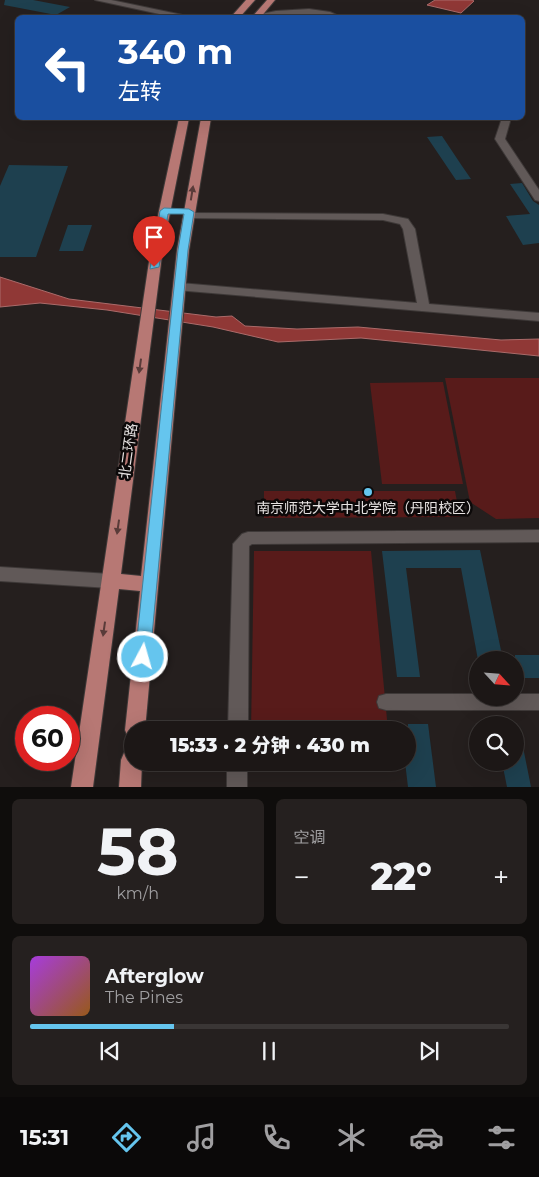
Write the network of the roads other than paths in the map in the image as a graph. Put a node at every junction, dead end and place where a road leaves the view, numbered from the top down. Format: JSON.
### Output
{"nodes":[{"id":1,"x":100,"y":0,"type":"edge"},
{"id":2,"x":251,"y":0,"type":"edge"},
{"id":3,"x":271,"y":0,"type":"edge"},
{"id":4,"x":178,"y":15,"type":"edge"},
{"id":5,"x":237,"y":15,"type":"edge"},
{"id":6,"x":257,"y":15,"type":"edge"},
{"id":7,"x":280,"y":15,"type":"edge"},
{"id":8,"x":333,"y":15,"type":"edge"},
{"id":9,"x":184,"y":120,"type":"edge"},
{"id":10,"x":206,"y":120,"type":"edge"},
{"id":11,"x":505,"y":120,"type":"edge"},
{"id":12,"x":539,"y":198,"type":"edge"},
{"id":13,"x":164,"y":211,"type":"junction"},
{"id":14,"x":189,"y":214,"type":"junction"},
{"id":15,"x":180,"y":287,"type":"junction"},
{"id":16,"x":424,"y":308,"type":"junction"},
{"id":17,"x":539,"y":317,"type":"edge"},
{"id":18,"x":539,"y":536,"type":"edge"},
{"id":19,"x":0,"y":574,"type":"edge"},
{"id":20,"x":110,"y":581,"type":"junction"},
{"id":21,"x":150,"y":584,"type":"junction"},
{"id":22,"x":386,"y":702,"type":"dead end"},
{"id":23,"x":539,"y":702,"type":"edge"},
{"id":24,"x":137,"y":721,"type":"edge"},
{"id":25,"x":238,"y":721,"type":"edge"},
{"id":26,"x":131,"y":771,"type":"edge"},
{"id":27,"x":237,"y":771,"type":"edge"},
{"id":28,"x":82,"y":787,"type":"edge"},
{"id":29,"x":130,"y":787,"type":"edge"},
{"id":30,"x":237,"y":787,"type":"edge"}],
"edges":[{"from":1,"to":4,"type":"street"},
{"from":2,"to":5,"type":"main road"},
{"from":3,"to":6,"type":"main road"},
{"from":7,"to":8,"type":"street"},
{"from":9,"to":13,"type":"main road","name":"北二环路"},
{"from":14,"to":10,"type":"main road","one_way":true},
{"from":11,"to":12,"type":"street"},
{"from":13,"to":14,"type":"main road"},
{"from":13,"to":20,"type":"main road","name":"北二环路","one_way":true},
{"from":14,"to":15,"type":"main road"},
{"from":14,"to":16,"type":"street"},
{"from":15,"to":16,"type":"street"},
{"from":15,"to":21,"type":"main road"},
{"from":16,"to":17,"type":"street"},
{"from":18,"to":25,"type":"street"},
{"from":19,"to":20,"type":"street"},
{"from":20,"to":21,"type":"main road"},
{"from":20,"to":28,"type":"main road","name":"北二环路","one_way":true},
{"from":21,"to":24,"type":"main road"},
{"from":22,"to":23,"type":"street"},
{"from":26,"to":29,"type":"main road"},
{"from":27,"to":30,"type":"street"}]}
